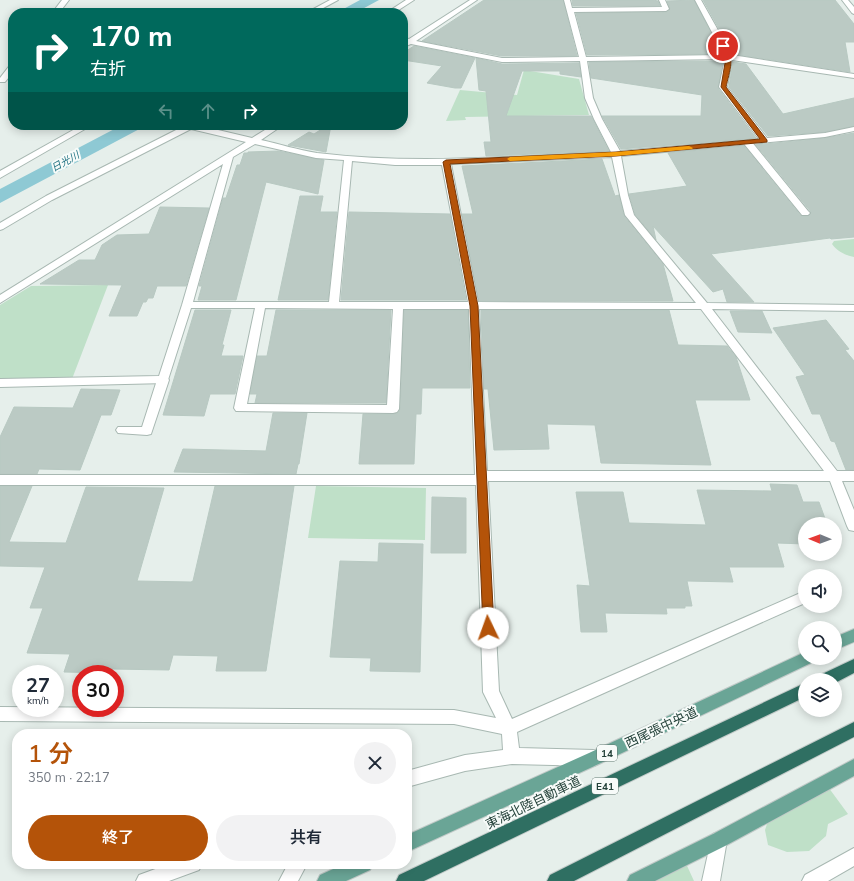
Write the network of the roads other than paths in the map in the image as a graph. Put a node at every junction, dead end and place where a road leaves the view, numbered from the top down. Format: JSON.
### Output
{"nodes":[{"id":1,"x":66,"y":0,"type":"edge"},
{"id":2,"x":335,"y":0,"type":"edge"},
{"id":3,"x":411,"y":0,"type":"edge"},
{"id":4,"x":474,"y":0,"type":"edge"},
{"id":5,"x":662,"y":0,"type":"edge"},
{"id":6,"x":698,"y":0,"type":"edge"},
{"id":7,"x":845,"y":0,"type":"edge"},
{"id":8,"x":568,"y":5,"type":"edge"},
{"id":9,"x":59,"y":8,"type":"edge"},
{"id":10,"x":319,"y":8,"type":"edge"},
{"id":11,"x":397,"y":8,"type":"edge"},
{"id":12,"x":854,"y":12,"type":"edge"},
{"id":13,"x":408,"y":40,"type":"edge"},
{"id":14,"x":408,"y":43,"type":"edge"},
{"id":15,"x":729,"y":57,"type":"junction"},
{"id":16,"x":582,"y":59,"type":"junction"},
{"id":17,"x":8,"y":72,"type":"edge"},
{"id":18,"x":854,"y":76,"type":"edge"},
{"id":19,"x":1,"y":80,"type":"edge"},
{"id":20,"x":854,"y":129,"type":"edge"},
{"id":21,"x":79,"y":130,"type":"edge"},
{"id":22,"x":181,"y":130,"type":"edge"},
{"id":23,"x":205,"y":130,"type":"edge"},
{"id":24,"x":271,"y":130,"type":"edge"},
{"id":25,"x":764,"y":141,"type":"junction"},
{"id":26,"x":253,"y":142,"type":"junction"},
{"id":27,"x":748,"y":142,"type":"junction"},
{"id":28,"x":616,"y":154,"type":"junction"},
{"id":29,"x":229,"y":157,"type":"junction"},
{"id":30,"x":348,"y":158,"type":"junction"},
{"id":31,"x":446,"y":162,"type":"junction"},
{"id":32,"x":0,"y":175,"type":"edge"},
{"id":33,"x":805,"y":214,"type":"dead end"},
{"id":34,"x":0,"y":227,"type":"edge"},
{"id":35,"x":0,"y":300,"type":"edge"},
{"id":36,"x":187,"y":305,"type":"junction"},
{"id":37,"x":261,"y":305,"type":"junction"},
{"id":38,"x":334,"y":305,"type":"junction"},
{"id":39,"x":398,"y":305,"type":"junction"},
{"id":40,"x":474,"y":306,"type":"junction"},
{"id":41,"x":704,"y":306,"type":"junction"},
{"id":42,"x":854,"y":308,"type":"edge"},
{"id":43,"x":163,"y":380,"type":"junction"},
{"id":44,"x":0,"y":382,"type":"edge"},
{"id":45,"x":122,"y":430,"type":"dead end"},
{"id":46,"x":834,"y":476,"type":"junction"},
{"id":47,"x":854,"y":476,"type":"edge"},
{"id":48,"x":481,"y":478,"type":"junction"},
{"id":49,"x":0,"y":480,"type":"edge"},
{"id":50,"x":854,"y":526,"type":"edge"},
{"id":51,"x":798,"y":600,"type":"edge"},
{"id":52,"x":854,"y":635,"type":"edge"},
{"id":53,"x":842,"y":641,"type":"edge"},
{"id":54,"x":798,"y":662,"type":"edge"},
{"id":55,"x":854,"y":666,"type":"edge"},
{"id":56,"x":840,"y":673,"type":"edge"},
{"id":57,"x":798,"y":693,"type":"edge"},
{"id":58,"x":0,"y":714,"type":"edge"},
{"id":59,"x":509,"y":728,"type":"junction"},
{"id":60,"x":854,"y":729,"type":"edge"},
{"id":61,"x":512,"y":756,"type":"junction"},
{"id":62,"x":595,"y":758,"type":"junction"},
{"id":63,"x":854,"y":767,"type":"edge"},
{"id":64,"x":412,"y":778,"type":"edge"},
{"id":65,"x":719,"y":840,"type":"junction"},
{"id":66,"x":412,"y":842,"type":"edge"},
{"id":67,"x":854,"y":857,"type":"edge"},
{"id":68,"x":179,"y":869,"type":"edge"},
{"id":69,"x":295,"y":869,"type":"edge"},
{"id":70,"x":353,"y":869,"type":"edge"},
{"id":71,"x":144,"y":881,"type":"edge"},
{"id":72,"x":288,"y":881,"type":"edge"},
{"id":73,"x":326,"y":881,"type":"edge"},
{"id":74,"x":405,"y":881,"type":"edge"},
{"id":75,"x":556,"y":881,"type":"edge"},
{"id":76,"x":636,"y":881,"type":"edge"},
{"id":77,"x":711,"y":881,"type":"edge"},
{"id":78,"x":811,"y":881,"type":"edge"}],
"edges":[{"from":1,"to":9,"type":"street"},
{"from":2,"to":10,"type":"street"},
{"from":3,"to":11,"type":"street"},
{"from":4,"to":13,"type":"street"},
{"from":5,"to":8,"type":"street"},
{"from":6,"to":15,"type":"street"},
{"from":7,"to":12,"type":"street"},
{"from":8,"to":16,"type":"street"},
{"from":14,"to":16,"type":"street"},
{"from":15,"to":16,"type":"street"},
{"from":15,"to":18,"type":"street"},
{"from":15,"to":25,"type":"street"},
{"from":16,"to":28,"type":"street"},
{"from":17,"to":19,"type":"street"},
{"from":20,"to":25,"type":"street"},
{"from":21,"to":32,"type":"street"},
{"from":22,"to":34,"type":"street"},
{"from":23,"to":26,"type":"street"},
{"from":24,"to":26,"type":"street"},
{"from":25,"to":27,"type":"street"},
{"from":26,"to":29,"type":"street"},
{"from":26,"to":30,"type":"street"},
{"from":27,"to":28,"type":"street"},
{"from":27,"to":33,"type":"street"},
{"from":28,"to":31,"type":"street"},
{"from":28,"to":41,"type":"street"},
{"from":29,"to":35,"type":"street"},
{"from":29,"to":36,"type":"street"},
{"from":30,"to":31,"type":"street"},
{"from":30,"to":38,"type":"street"},
{"from":31,"to":40,"type":"street"},
{"from":36,"to":37,"type":"street"},
{"from":36,"to":43,"type":"street"},
{"from":37,"to":38,"type":"street"},
{"from":37,"to":39,"type":"street"},
{"from":38,"to":39,"type":"street"},
{"from":39,"to":40,"type":"street"},
{"from":40,"to":41,"type":"street"},
{"from":40,"to":48,"type":"street"},
{"from":41,"to":42,"type":"street"},
{"from":41,"to":46,"type":"street"},
{"from":43,"to":44,"type":"street"},
{"from":43,"to":45,"type":"street"},
{"from":46,"to":47,"type":"street"},
{"from":46,"to":48,"type":"street"},
{"from":46,"to":50,"type":"street"},
{"from":48,"to":49,"type":"street"},
{"from":48,"to":59,"type":"street"},
{"from":51,"to":59,"type":"street"},
{"from":52,"to":53,"type":"main road"},
{"from":54,"to":62,"type":"main road","name":"西尾張中央道","number":"14"},
{"from":55,"to":56,"type":"highway"},
{"from":57,"to":74,"type":"highway","name":"東海北陸自動車道","number":"E41"},
{"from":58,"to":59,"type":"street"},
{"from":59,"to":61,"type":"street"},
{"from":60,"to":75,"type":"highway"},
{"from":61,"to":62,"type":"street"},
{"from":61,"to":64,"type":"street"},
{"from":62,"to":66,"type":"main road","name":"西尾張中央道","number":"14"},
{"from":63,"to":65,"type":"main road"},
{"from":65,"to":76,"type":"main road"},
{"from":65,"to":77,"type":"street"},
{"from":67,"to":78,"type":"street"},
{"from":68,"to":71,"type":"street"},
{"from":69,"to":72,"type":"street"},
{"from":70,"to":73,"type":"main road"}]}
